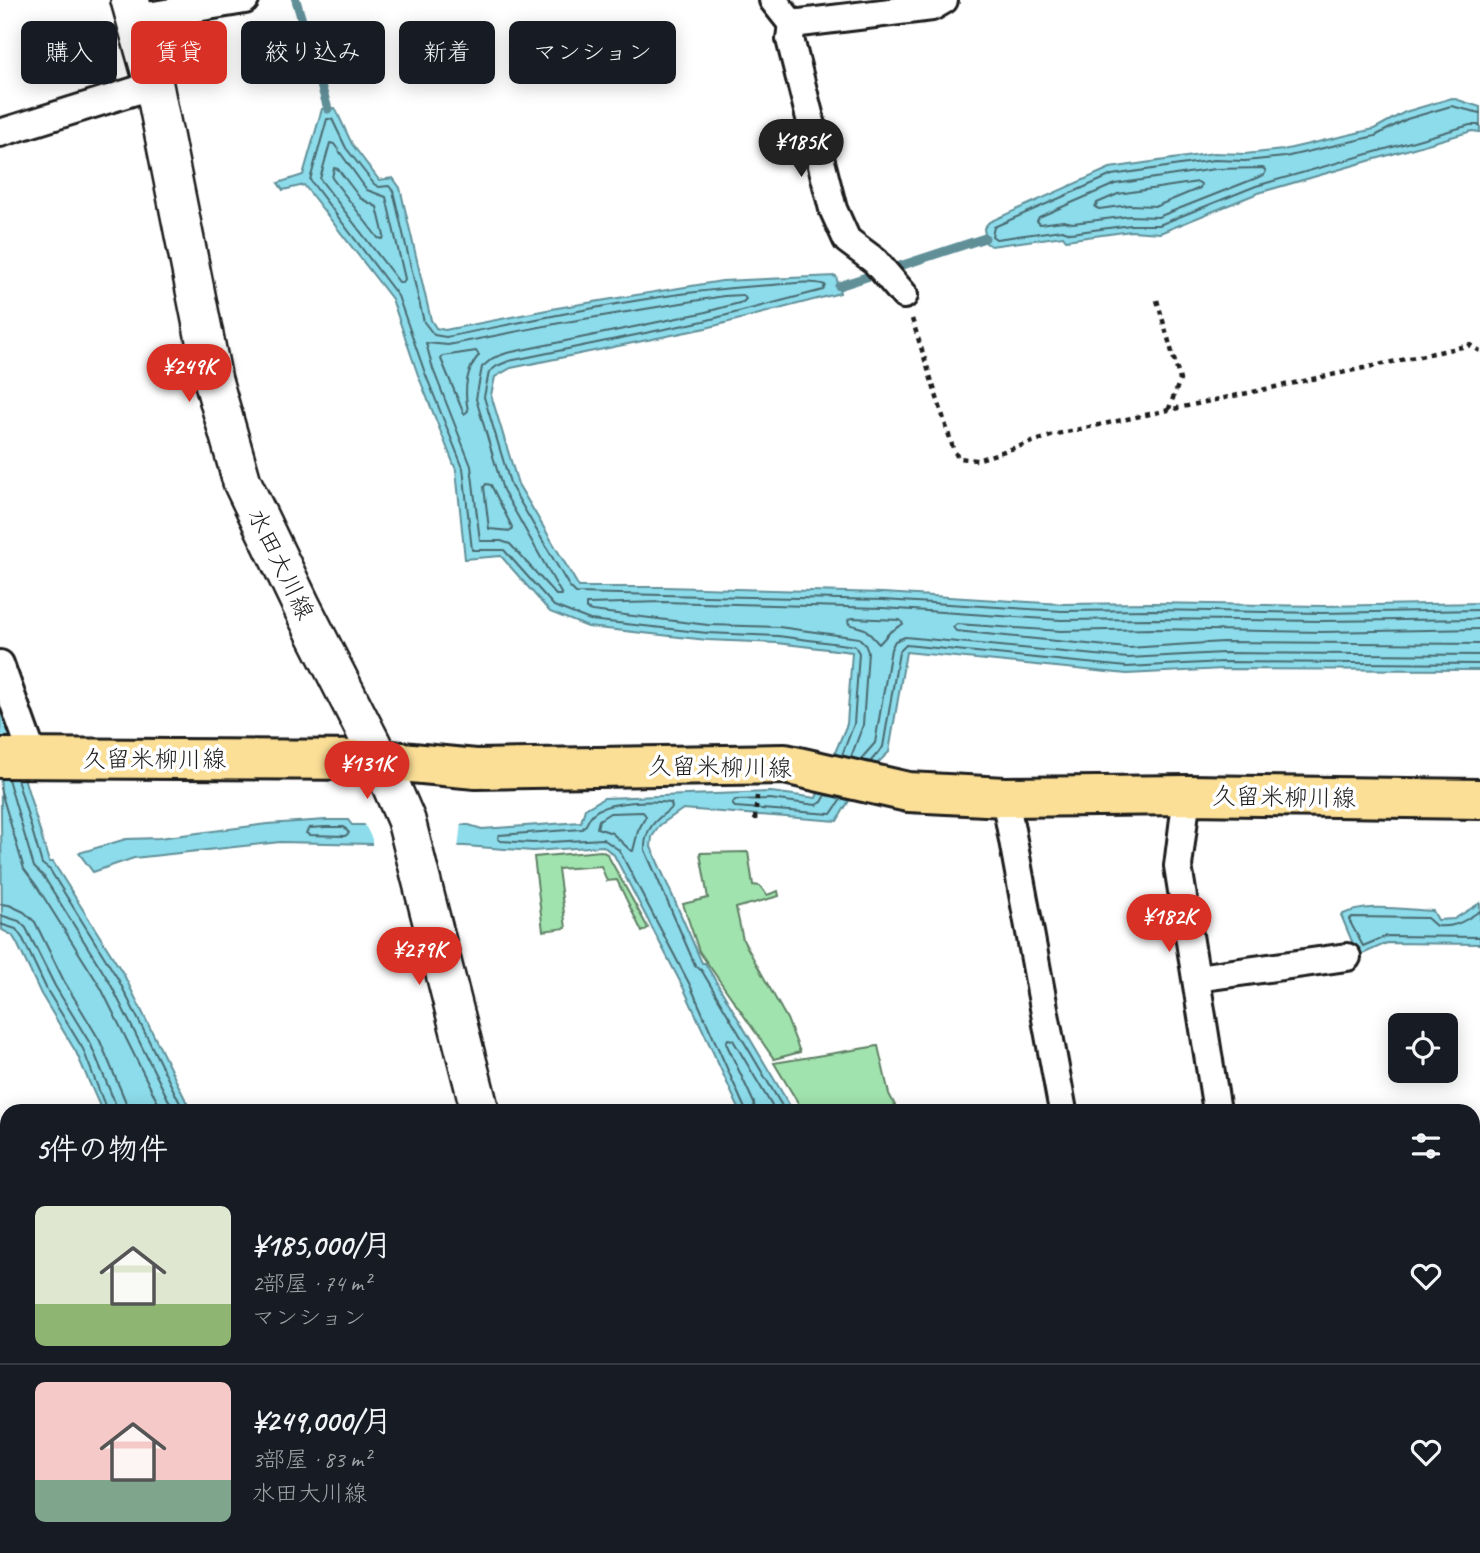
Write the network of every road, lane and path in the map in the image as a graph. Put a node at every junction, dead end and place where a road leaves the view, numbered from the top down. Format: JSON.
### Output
{"nodes":[{"id":1,"x":245,"y":0,"type":"edge"},
{"id":2,"x":773,"y":0,"type":"edge"},
{"id":3,"x":944,"y":0,"type":"edge"},
{"id":4,"x":133,"y":9,"type":"edge"},
{"id":5,"x":792,"y":24,"type":"junction"},
{"id":6,"x":154,"y":85,"type":"junction"},
{"id":7,"x":0,"y":133,"type":"edge"},
{"id":8,"x":904,"y":295,"type":"joint"},
{"id":9,"x":1157,"y":300,"type":"dead end"},
{"id":10,"x":1480,"y":351,"type":"edge"},
{"id":11,"x":1168,"y":411,"type":"junction"},
{"id":12,"x":0,"y":664,"type":"edge"},
{"id":13,"x":20,"y":759,"type":"edge"},
{"id":14,"x":380,"y":760,"type":"junction"},
{"id":15,"x":1187,"y":796,"type":"junction"},
{"id":16,"x":1005,"y":797,"type":"junction"},
{"id":17,"x":1480,"y":799,"type":"edge"},
{"id":18,"x":1347,"y":957,"type":"dead end"},
{"id":19,"x":1197,"y":978,"type":"junction"},
{"id":20,"x":478,"y":1104,"type":"edge"},
{"id":21,"x":1062,"y":1104,"type":"edge"},
{"id":22,"x":1216,"y":1104,"type":"edge"}],
"edges":[{"from":1,"to":4,"type":"street"},
{"from":2,"to":5,"type":"street"},
{"from":3,"to":5,"type":"street"},
{"from":4,"to":6,"type":"main road","name":"水田大川線"},
{"from":5,"to":8,"type":"street"},
{"from":6,"to":7,"type":"street"},
{"from":6,"to":14,"type":"main road","name":"水田大川線"},
{"from":8,"to":11,"type":"path"},
{"from":9,"to":11,"type":"path"},
{"from":10,"to":11,"type":"path"},
{"from":12,"to":13,"type":"street"},
{"from":13,"to":14,"type":"main road","name":"久留米柳川線"},
{"from":14,"to":16,"type":"main road","name":"久留米柳川線"},
{"from":14,"to":20,"type":"main road","name":"水田大川線"},
{"from":15,"to":16,"type":"main road","name":"久留米柳川線"},
{"from":15,"to":17,"type":"main road","name":"久留米柳川線"},
{"from":15,"to":19,"type":"street"},
{"from":16,"to":21,"type":"street"},
{"from":18,"to":19,"type":"street"},
{"from":19,"to":22,"type":"street"}]}
